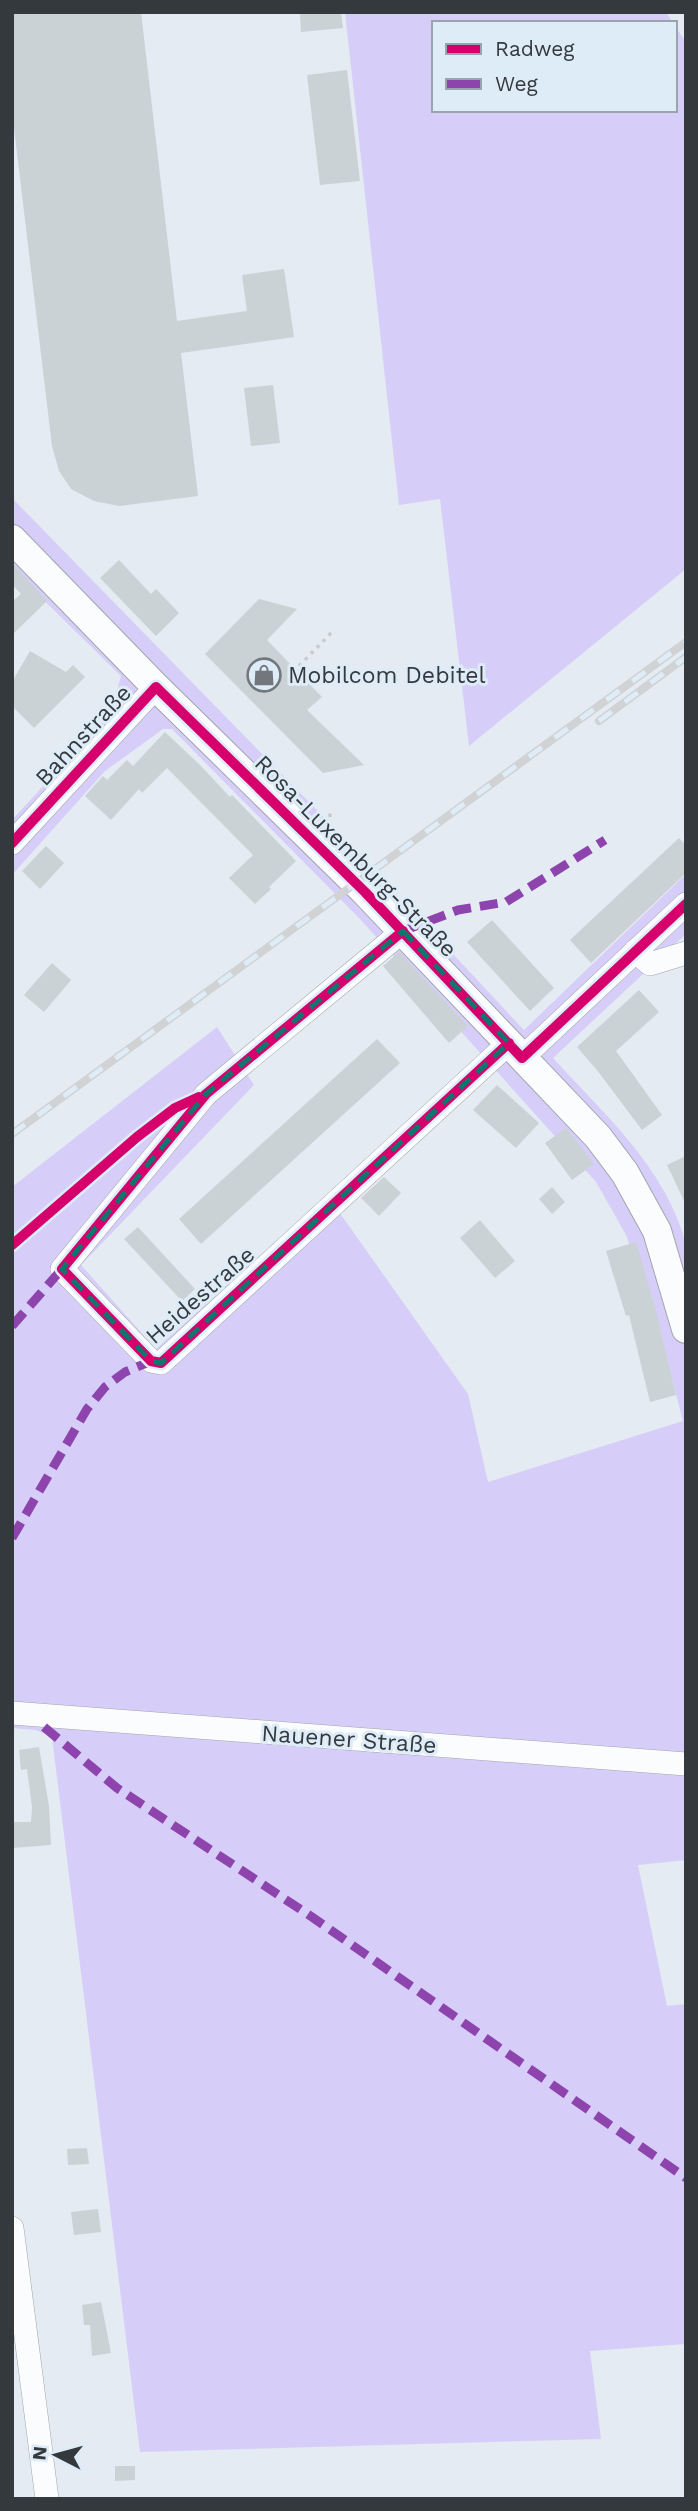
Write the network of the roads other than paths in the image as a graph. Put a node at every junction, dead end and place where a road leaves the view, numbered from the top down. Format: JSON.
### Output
{"nodes":[{"id":1,"x":12,"y":539,"type":"edge"},
{"id":2,"x":156,"y":687,"type":"junction"},
{"id":3,"x":12,"y":843,"type":"edge"},
{"id":4,"x":686,"y":904,"type":"edge"},
{"id":5,"x":403,"y":931,"type":"junction"},
{"id":6,"x":635,"y":951,"type":"junction"},
{"id":7,"x":686,"y":953,"type":"edge"},
{"id":8,"x":515,"y":1050,"type":"junction"},
{"id":9,"x":686,"y":1329,"type":"edge"},
{"id":10,"x":12,"y":1713,"type":"edge"},
{"id":11,"x":686,"y":1764,"type":"edge"},
{"id":12,"x":12,"y":2228,"type":"edge"},
{"id":13,"x":47,"y":2499,"type":"edge"}],
"edges":[{"from":1,"to":2,"type":"main road","name":"Rosa-Luxemburg-Straße"},
{"from":2,"to":3,"type":"street","name":"Bahnstraße"},
{"from":2,"to":5,"type":"main road","name":"Rosa-Luxemburg-Straße"},
{"from":4,"to":6,"type":"street"},
{"from":5,"to":8,"type":"main road","name":"Rosa-Luxemburg-Straße"},
{"from":5,"to":8,"type":"street","name":"Heidestraße"},
{"from":6,"to":7,"type":"street"},
{"from":6,"to":8,"type":"street"},
{"from":8,"to":9,"type":"main road","name":"Rosa-Luxemburg-Straße"},
{"from":10,"to":11,"type":"street","name":"Nauener Straße"},
{"from":12,"to":13,"type":"street"}]}
